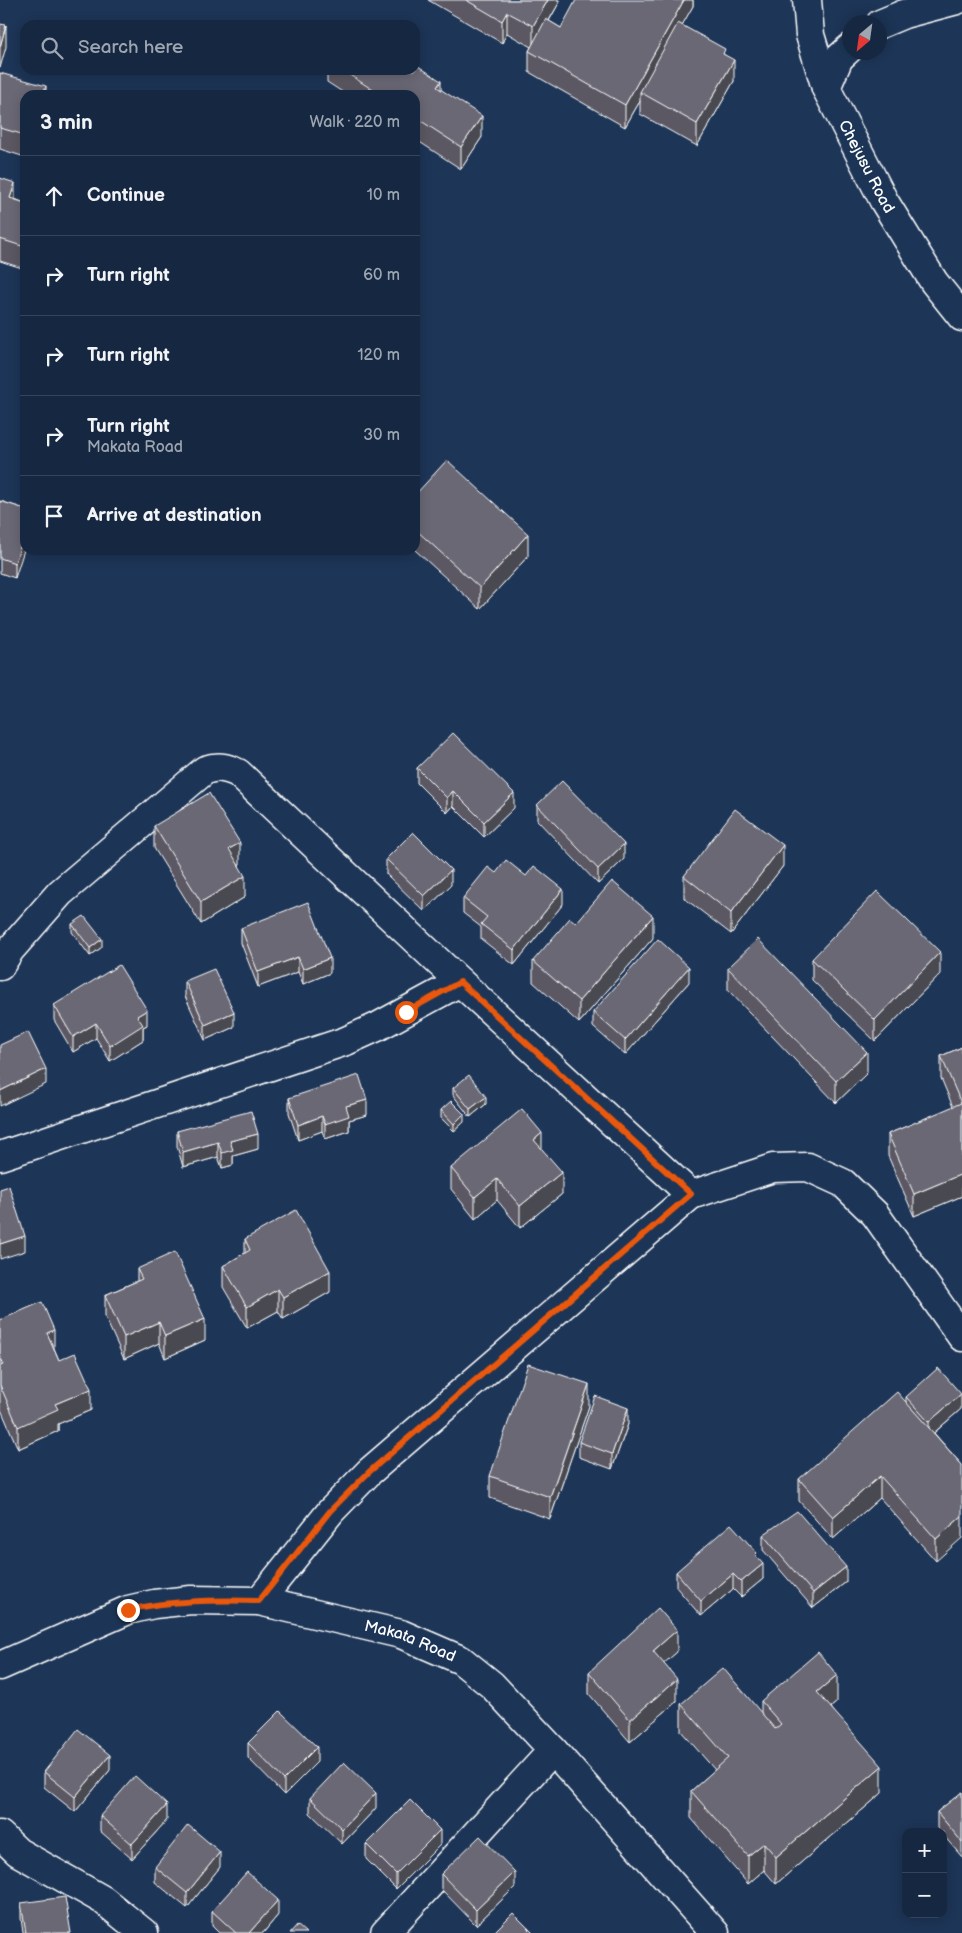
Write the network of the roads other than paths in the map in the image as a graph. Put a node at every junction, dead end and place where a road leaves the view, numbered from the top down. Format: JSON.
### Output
{"nodes":[{"id":1,"x":807,"y":0,"type":"edge"},
{"id":2,"x":957,"y":0,"type":"edge"},
{"id":3,"x":887,"y":21,"type":"edge"},
{"id":4,"x":842,"y":55,"type":"edge"},
{"id":5,"x":826,"y":88,"type":"junction"},
{"id":6,"x":962,"y":316,"type":"edge"},
{"id":7,"x":0,"y":966,"type":"edge"},
{"id":8,"x":460,"y":982,"type":"junction"},
{"id":9,"x":0,"y":1156,"type":"edge"},
{"id":10,"x":691,"y":1194,"type":"junction"},
{"id":11,"x":962,"y":1337,"type":"edge"},
{"id":12,"x":259,"y":1601,"type":"junction"},
{"id":13,"x":0,"y":1666,"type":"edge"},
{"id":14,"x":553,"y":1750,"type":"junction"},
{"id":15,"x":0,"y":1835,"type":"edge"},
{"id":16,"x":144,"y":1933,"type":"edge"},
{"id":17,"x":385,"y":1933,"type":"edge"},
{"id":18,"x":715,"y":1933,"type":"edge"}],
"edges":[{"from":1,"to":5,"type":"street","name":"Chejusu Road"},
{"from":2,"to":3,"type":"street"},
{"from":4,"to":5,"type":"street"},
{"from":5,"to":6,"type":"street","name":"Chejusu Road"},
{"from":7,"to":8,"type":"street"},
{"from":8,"to":9,"type":"street"},
{"from":8,"to":10,"type":"street"},
{"from":10,"to":11,"type":"street"},
{"from":10,"to":12,"type":"street"},
{"from":12,"to":13,"type":"street","name":"Makata Road"},
{"from":12,"to":14,"type":"street","name":"Makata Road"},
{"from":14,"to":17,"type":"street"},
{"from":14,"to":18,"type":"street","name":"Makata Road"},
{"from":15,"to":16,"type":"street"}]}
